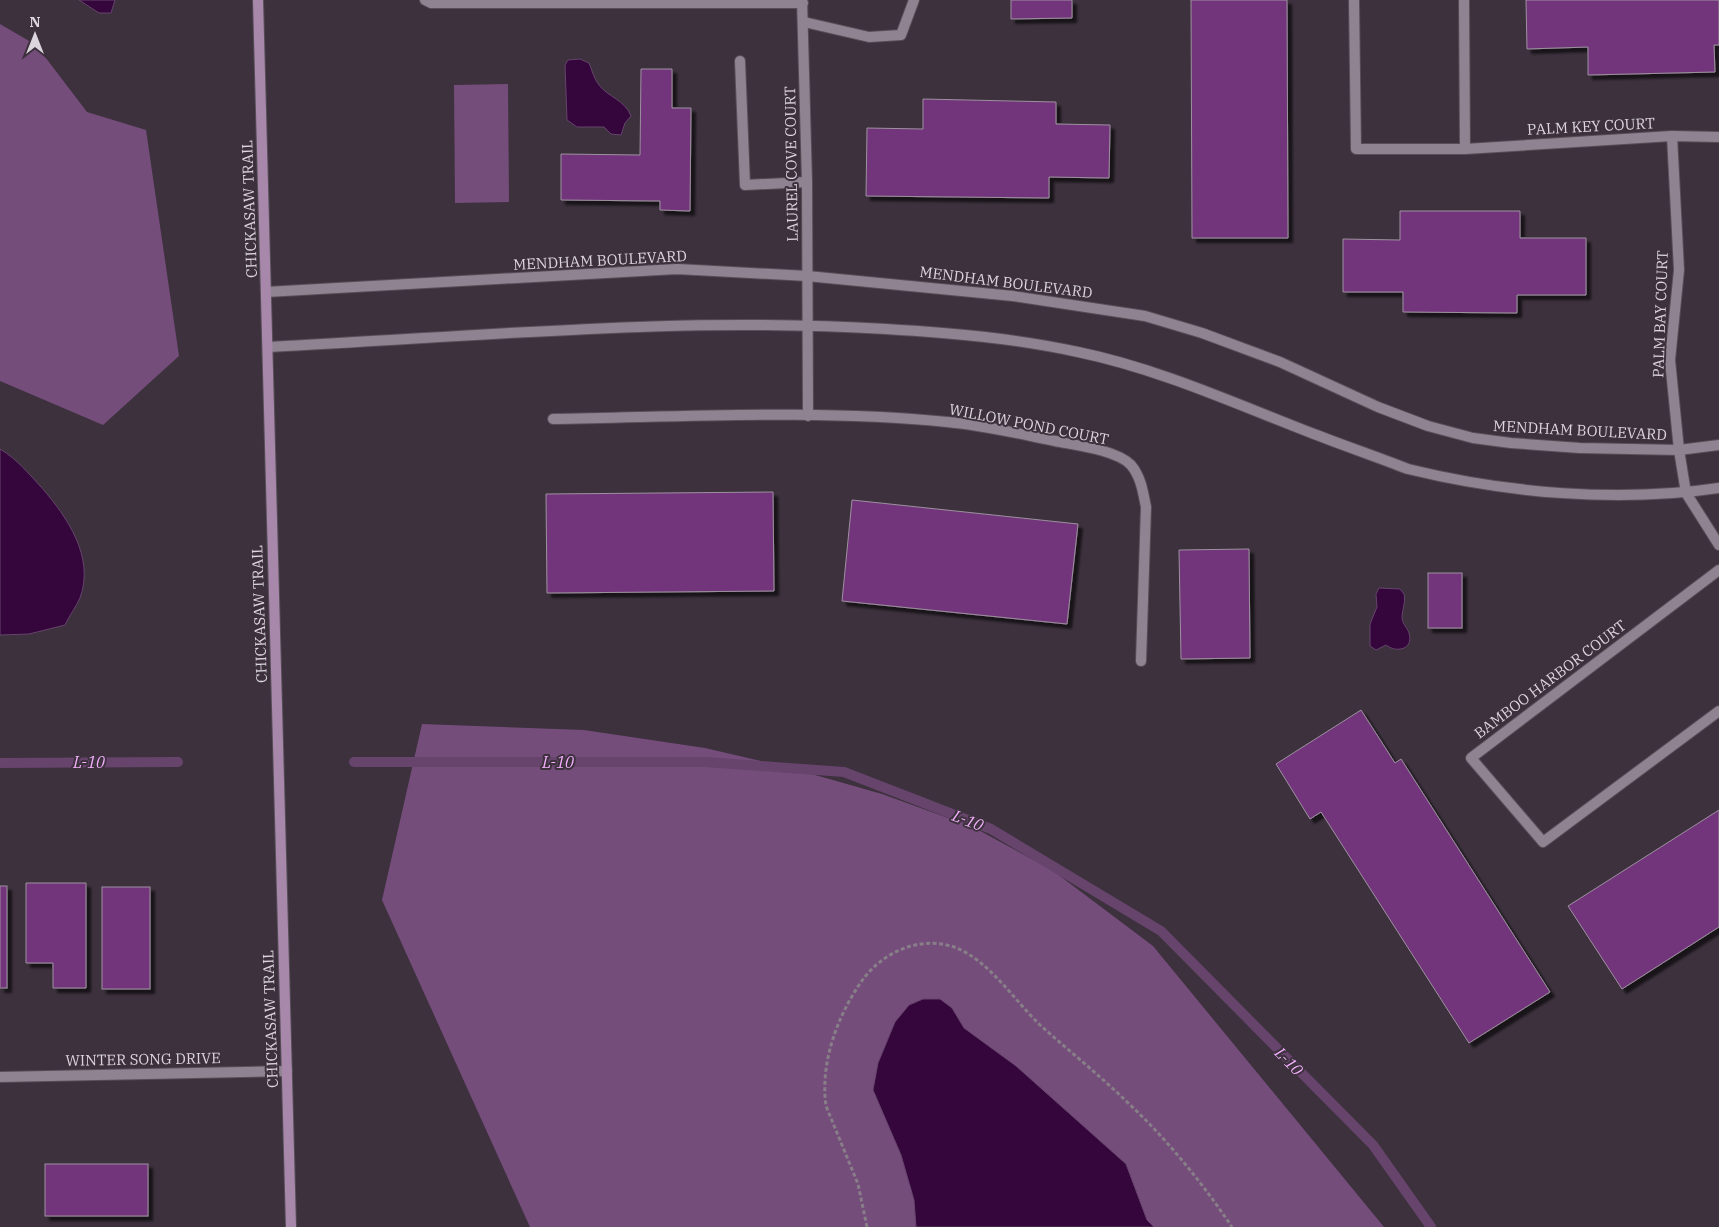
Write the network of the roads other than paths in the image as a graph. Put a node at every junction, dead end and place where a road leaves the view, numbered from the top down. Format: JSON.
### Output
{"nodes":[{"id":1,"x":258,"y":0,"type":"edge"},
{"id":2,"x":425,"y":0,"type":"edge"},
{"id":3,"x":914,"y":0,"type":"edge"},
{"id":4,"x":1354,"y":0,"type":"edge"},
{"id":5,"x":1464,"y":0,"type":"edge"},
{"id":6,"x":802,"y":2,"type":"edge"},
{"id":7,"x":804,"y":22,"type":"junction"},
{"id":8,"x":740,"y":61,"type":"dead end"},
{"id":9,"x":1672,"y":136,"type":"junction"},
{"id":10,"x":1719,"y":137,"type":"edge"},
{"id":11,"x":1465,"y":149,"type":"junction"},
{"id":12,"x":807,"y":182,"type":"junction"},
{"id":13,"x":807,"y":276,"type":"junction"},
{"id":14,"x":266,"y":292,"type":"junction"},
{"id":15,"x":806,"y":324,"type":"junction"},
{"id":16,"x":268,"y":347,"type":"junction"},
{"id":17,"x":808,"y":416,"type":"junction"},
{"id":18,"x":553,"y":419,"type":"dead end"},
{"id":19,"x":1719,"y":444,"type":"edge"},
{"id":20,"x":1679,"y":450,"type":"junction"},
{"id":21,"x":1719,"y":488,"type":"edge"},
{"id":22,"x":1686,"y":493,"type":"junction"},
{"id":23,"x":1719,"y":545,"type":"edge"},
{"id":24,"x":1719,"y":570,"type":"edge"},
{"id":25,"x":1141,"y":661,"type":"dead end"},
{"id":26,"x":1719,"y":711,"type":"edge"},
{"id":27,"x":287,"y":1071,"type":"junction"},
{"id":28,"x":0,"y":1077,"type":"edge"},
{"id":29,"x":291,"y":1227,"type":"edge"}],
"edges":[{"from":1,"to":14,"type":"street","name":"CHICKASAW TRAIL"},
{"from":2,"to":6,"type":"street"},
{"from":3,"to":7,"type":"street"},
{"from":4,"to":11,"type":"street","name":"PALM KEY COURT"},
{"from":5,"to":11,"type":"street"},
{"from":6,"to":7,"type":"street","name":"LAUREL COVE COURT"},
{"from":7,"to":12,"type":"street","name":"LAUREL COVE COURT"},
{"from":8,"to":12,"type":"street"},
{"from":9,"to":10,"type":"street","name":"PALM KEY COURT"},
{"from":9,"to":11,"type":"street","name":"PALM KEY COURT"},
{"from":9,"to":20,"type":"street","name":"PALM BAY COURT"},
{"from":12,"to":13,"type":"street","name":"LAUREL COVE COURT"},
{"from":13,"to":14,"type":"street","name":"MENDHAM BOULEVARD"},
{"from":13,"to":15,"type":"street","name":"LAUREL COVE COURT"},
{"from":13,"to":20,"type":"street","name":"MENDHAM BOULEVARD"},
{"from":14,"to":16,"type":"street","name":"CHICKASAW TRAIL"},
{"from":15,"to":16,"type":"street"},
{"from":15,"to":17,"type":"street"},
{"from":15,"to":22,"type":"street"},
{"from":16,"to":27,"type":"street","name":"CHICKASAW TRAIL"},
{"from":17,"to":18,"type":"street","name":"WILLOW POND COURT"},
{"from":17,"to":25,"type":"street","name":"WILLOW POND COURT"},
{"from":19,"to":20,"type":"street","name":"MENDHAM BOULEVARD"},
{"from":20,"to":22,"type":"street","name":"PALM BAY COURT"},
{"from":21,"to":22,"type":"street"},
{"from":22,"to":23,"type":"street"},
{"from":24,"to":26,"type":"street","name":"BAMBOO HARBOR COURT"},
{"from":27,"to":28,"type":"street","name":"WINTER SONG DRIVE"},
{"from":27,"to":29,"type":"street","name":"CHICKASAW TRAIL"}]}
